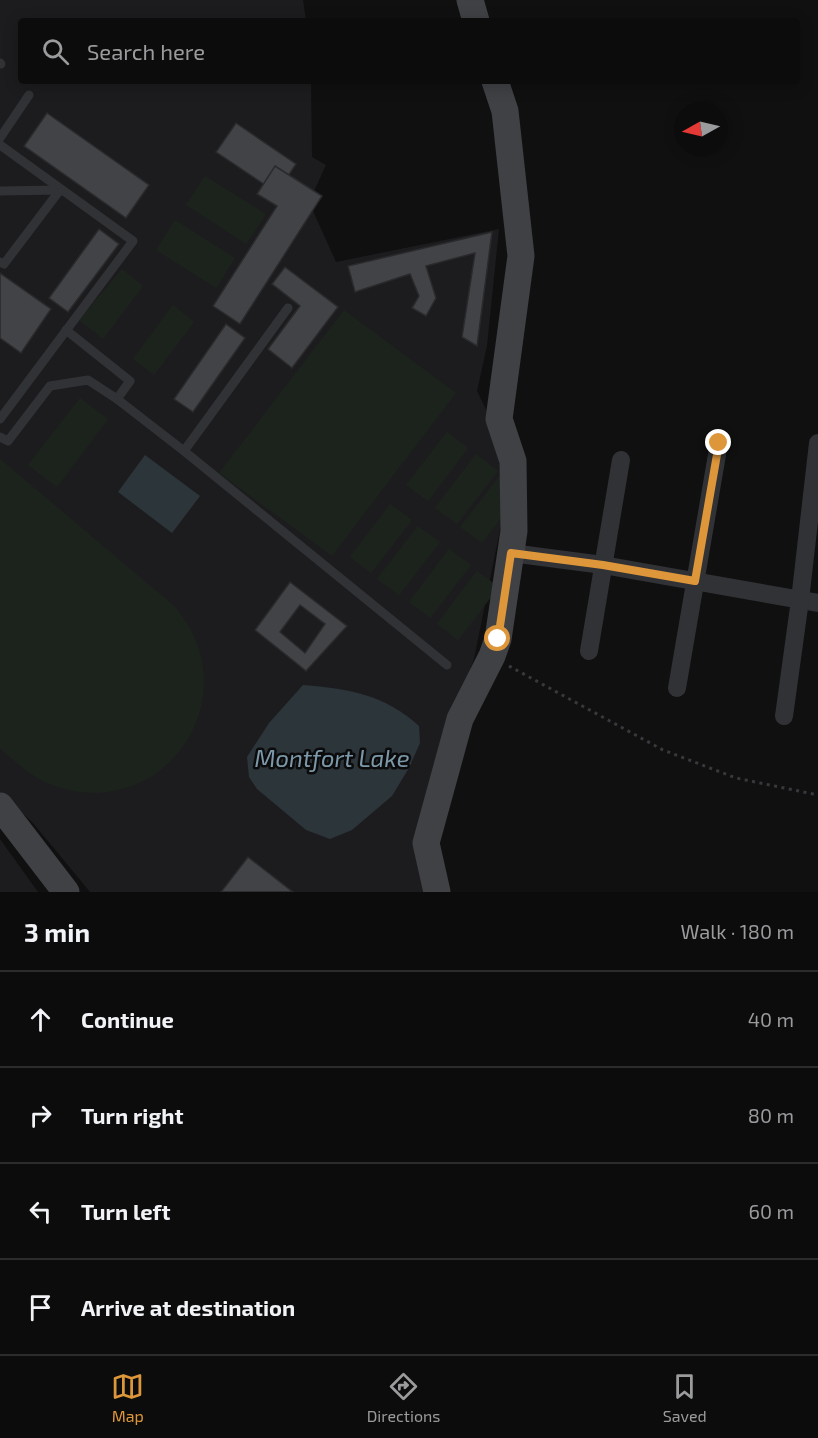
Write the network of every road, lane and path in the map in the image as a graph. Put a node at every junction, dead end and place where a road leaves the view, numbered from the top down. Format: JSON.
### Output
{"nodes":[{"id":1,"x":470,"y":0,"type":"edge"},
{"id":2,"x":475,"y":18,"type":"edge"},
{"id":3,"x":496,"y":84,"type":"edge"},
{"id":4,"x":29,"y":95,"type":"dead end"},
{"id":5,"x":0,"y":138,"type":"edge"},
{"id":6,"x":0,"y":145,"type":"edge"},
{"id":7,"x":60,"y":190,"type":"junction"},
{"id":8,"x":0,"y":191,"type":"edge"},
{"id":9,"x":0,"y":262,"type":"edge"},
{"id":10,"x":288,"y":308,"type":"dead end"},
{"id":11,"x":66,"y":330,"type":"junction"},
{"id":12,"x":117,"y":399,"type":"junction"},
{"id":13,"x":0,"y":419,"type":"edge"},
{"id":14,"x":0,"y":437,"type":"edge"},
{"id":15,"x":719,"y":443,"type":"dead end"},
{"id":16,"x":818,"y":443,"type":"edge"},
{"id":17,"x":184,"y":451,"type":"junction"},
{"id":18,"x":621,"y":460,"type":"dead end"},
{"id":19,"x":511,"y":553,"type":"junction"},
{"id":20,"x":603,"y":565,"type":"junction"},
{"id":21,"x":695,"y":581,"type":"junction"},
{"id":22,"x":809,"y":602,"type":"edge"},
{"id":23,"x":590,"y":651,"type":"dead end"},
{"id":24,"x":492,"y":656,"type":"junction"},
{"id":25,"x":447,"y":665,"type":"dead end"},
{"id":26,"x":676,"y":688,"type":"dead end"},
{"id":27,"x":784,"y":716,"type":"dead end"},
{"id":28,"x":818,"y":795,"type":"edge"},
{"id":29,"x":0,"y":807,"type":"edge"},
{"id":30,"x":66,"y":892,"type":"edge"},
{"id":31,"x":437,"y":892,"type":"edge"}],
"edges":[{"from":1,"to":2,"type":"main road"},
{"from":3,"to":19,"type":"main road"},
{"from":4,"to":5,"type":"lane"},
{"from":6,"to":7,"type":"lane"},
{"from":7,"to":8,"type":"lane"},
{"from":7,"to":9,"type":"lane"},
{"from":7,"to":11,"type":"lane"},
{"from":10,"to":17,"type":"lane"},
{"from":11,"to":12,"type":"lane"},
{"from":11,"to":13,"type":"lane"},
{"from":12,"to":14,"type":"lane"},
{"from":12,"to":17,"type":"lane"},
{"from":15,"to":21,"type":"street"},
{"from":16,"to":22,"type":"street"},
{"from":17,"to":25,"type":"lane"},
{"from":18,"to":20,"type":"street"},
{"from":19,"to":20,"type":"street"},
{"from":19,"to":24,"type":"main road"},
{"from":20,"to":21,"type":"street"},
{"from":20,"to":23,"type":"street"},
{"from":21,"to":22,"type":"street"},
{"from":21,"to":26,"type":"street"},
{"from":22,"to":27,"type":"street"},
{"from":24,"to":28,"type":"path"},
{"from":24,"to":31,"type":"main road"},
{"from":29,"to":30,"type":"main road"}]}
